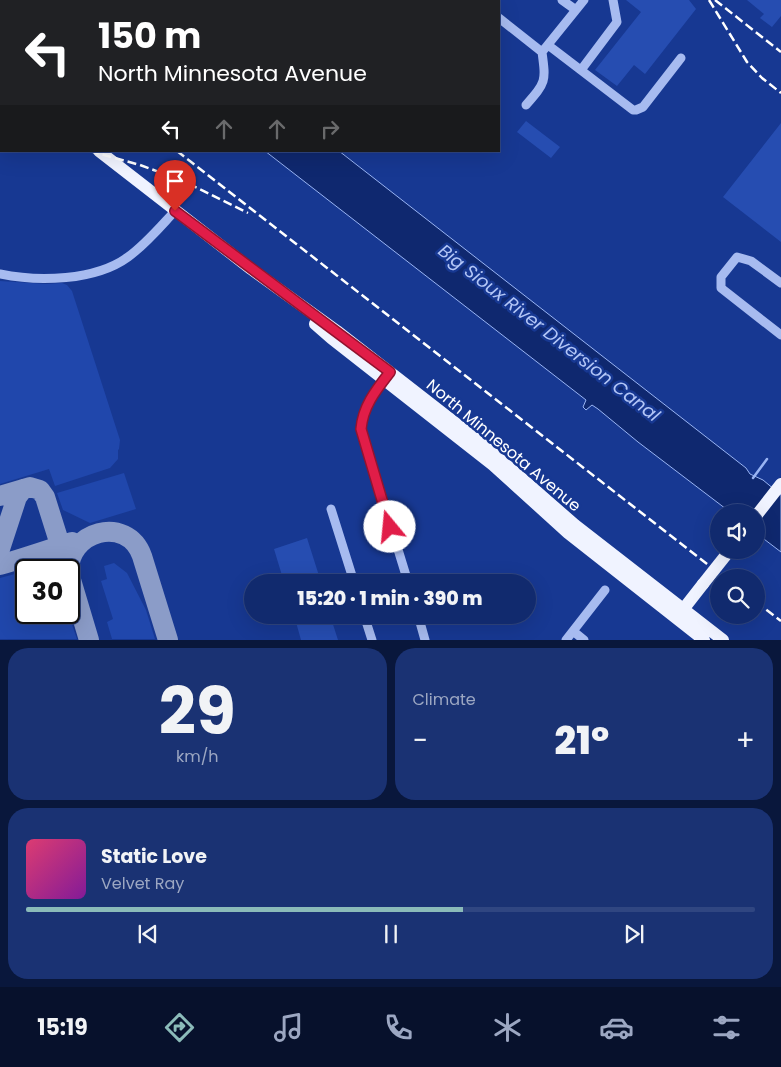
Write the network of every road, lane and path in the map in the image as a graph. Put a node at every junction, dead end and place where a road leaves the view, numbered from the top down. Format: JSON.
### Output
{"nodes":[{"id":1,"x":562,"y":0,"type":"edge"},
{"id":2,"x":584,"y":0,"type":"edge"},
{"id":3,"x":613,"y":0,"type":"edge"},
{"id":4,"x":576,"y":10,"type":"junction"},
{"id":5,"x":500,"y":19,"type":"edge"},
{"id":6,"x":545,"y":48,"type":"junction"},
{"id":7,"x":681,"y":58,"type":"dead end"},
{"id":8,"x":581,"y":70,"type":"junction"},
{"id":9,"x":526,"y":105,"type":"dead end"},
{"id":10,"x":100,"y":152,"type":"edge"},
{"id":11,"x":175,"y":211,"type":"junction"},
{"id":12,"x":0,"y":274,"type":"edge"},
{"id":13,"x":781,"y":284,"type":"edge"},
{"id":14,"x":781,"y":335,"type":"edge"},
{"id":15,"x":387,"y":376,"type":"junction"},
{"id":16,"x":781,"y":484,"type":"edge"},
{"id":17,"x":765,"y":504,"type":"edge"},
{"id":18,"x":331,"y":509,"type":"dead end"},
{"id":19,"x":723,"y":559,"type":"edge"},
{"id":20,"x":351,"y":574,"type":"edge"},
{"id":21,"x":403,"y":574,"type":"edge"},
{"id":22,"x":605,"y":590,"type":"dead end"},
{"id":23,"x":680,"y":614,"type":"junction"},
{"id":24,"x":367,"y":624,"type":"edge"},
{"id":25,"x":421,"y":624,"type":"edge"},
{"id":26,"x":573,"y":631,"type":"junction"},
{"id":27,"x":372,"y":640,"type":"edge"},
{"id":28,"x":425,"y":640,"type":"edge"},
{"id":29,"x":566,"y":640,"type":"edge"},
{"id":30,"x":584,"y":640,"type":"edge"},
{"id":31,"x":704,"y":640,"type":"edge"},
{"id":32,"x":723,"y":640,"type":"edge"}],
"edges":[{"from":1,"to":4,"type":"street"},
{"from":2,"to":4,"type":"street"},
{"from":3,"to":8,"type":"street"},
{"from":4,"to":6,"type":"street"},
{"from":5,"to":6,"type":"street"},
{"from":6,"to":8,"type":"street"},
{"from":6,"to":9,"type":"street"},
{"from":7,"to":8,"type":"street"},
{"from":10,"to":11,"type":"main road","name":"North Minnesota Avenue"},
{"from":11,"to":12,"type":"street"},
{"from":11,"to":15,"type":"main road","name":"North Minnesota Avenue"},
{"from":13,"to":14,"type":"street"},
{"from":15,"to":21,"type":"street"},
{"from":15,"to":23,"type":"main road","name":"North Minnesota Avenue"},
{"from":16,"to":17,"type":"main road"},
{"from":18,"to":20,"type":"street"},
{"from":19,"to":23,"type":"main road","bridge":true},
{"from":22,"to":26,"type":"street"},
{"from":23,"to":31,"type":"main road","name":"North Minnesota Avenue"},
{"from":23,"to":32,"type":"main road","name":"North Minnesota Avenue"},
{"from":24,"to":27,"type":"street"},
{"from":25,"to":28,"type":"street"},
{"from":26,"to":29,"type":"street"},
{"from":26,"to":30,"type":"street"}]}
